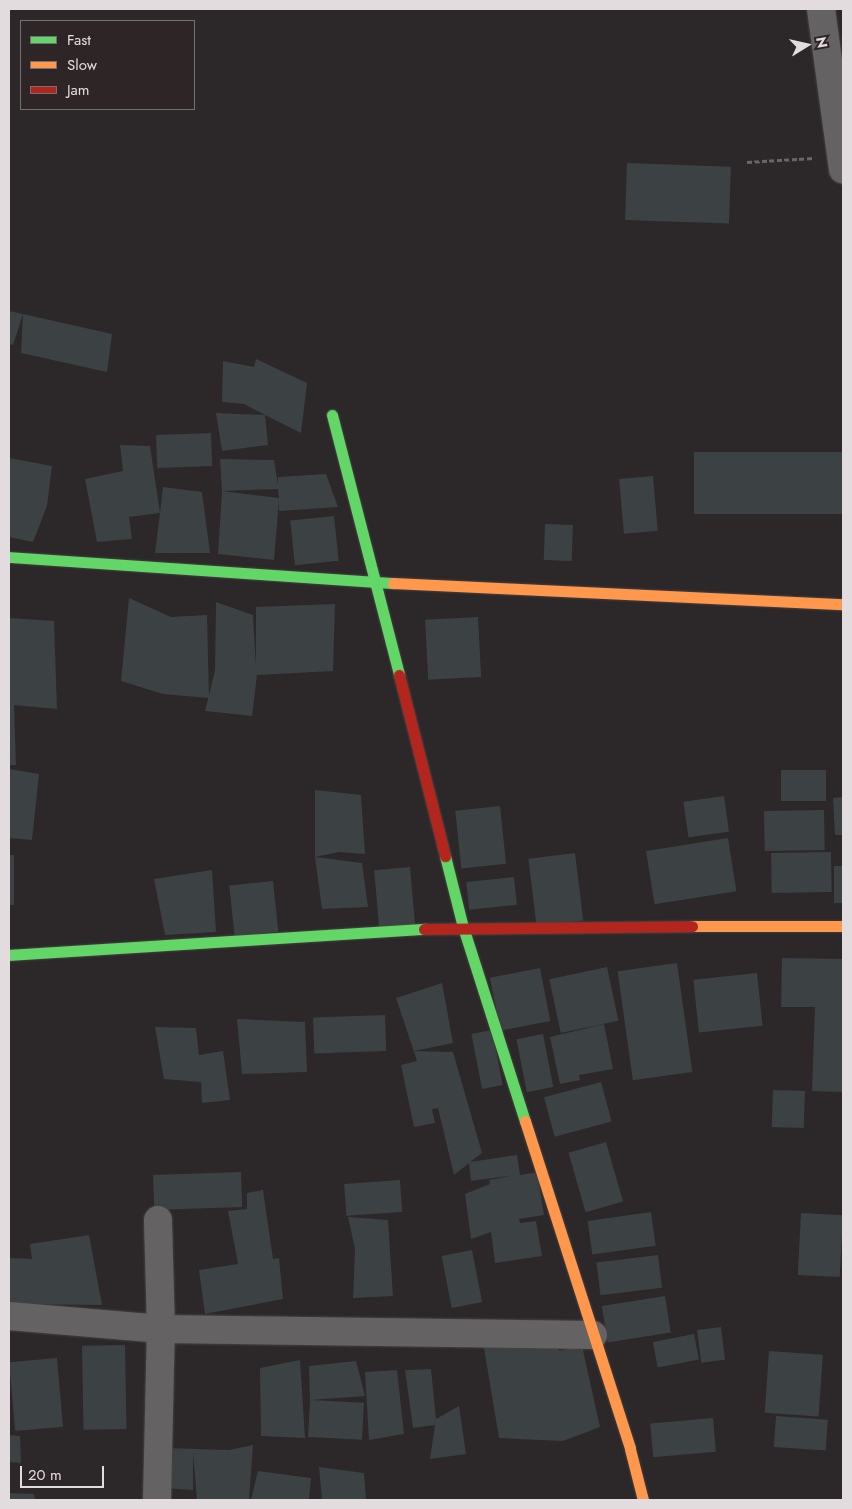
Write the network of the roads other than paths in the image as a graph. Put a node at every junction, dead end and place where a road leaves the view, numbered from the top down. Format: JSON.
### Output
{"nodes":[{"id":1,"x":821,"y":9,"type":"edge"},
{"id":2,"x":842,"y":162,"type":"edge"},
{"id":3,"x":332,"y":415,"type":"dead end"},
{"id":4,"x":9,"y":556,"type":"edge"},
{"id":5,"x":376,"y":582,"type":"junction"},
{"id":6,"x":843,"y":604,"type":"edge"},
{"id":7,"x":843,"y":926,"type":"edge"},
{"id":8,"x":463,"y":927,"type":"junction"},
{"id":9,"x":9,"y":955,"type":"edge"},
{"id":10,"x":158,"y":1220,"type":"dead end"},
{"id":11,"x":9,"y":1316,"type":"edge"},
{"id":12,"x":161,"y":1329,"type":"junction"},
{"id":13,"x":593,"y":1335,"type":"junction"},
{"id":14,"x":157,"y":1500,"type":"edge"},
{"id":15,"x":643,"y":1500,"type":"edge"}],
"edges":[{"from":1,"to":2,"type":"street"},
{"from":3,"to":5,"type":"street"},
{"from":4,"to":5,"type":"street"},
{"from":5,"to":6,"type":"street"},
{"from":5,"to":8,"type":"street"},
{"from":7,"to":8,"type":"street"},
{"from":8,"to":9,"type":"street"},
{"from":8,"to":13,"type":"street"},
{"from":10,"to":12,"type":"street"},
{"from":11,"to":12,"type":"street"},
{"from":12,"to":13,"type":"street"},
{"from":12,"to":14,"type":"street"},
{"from":13,"to":15,"type":"street"}]}
